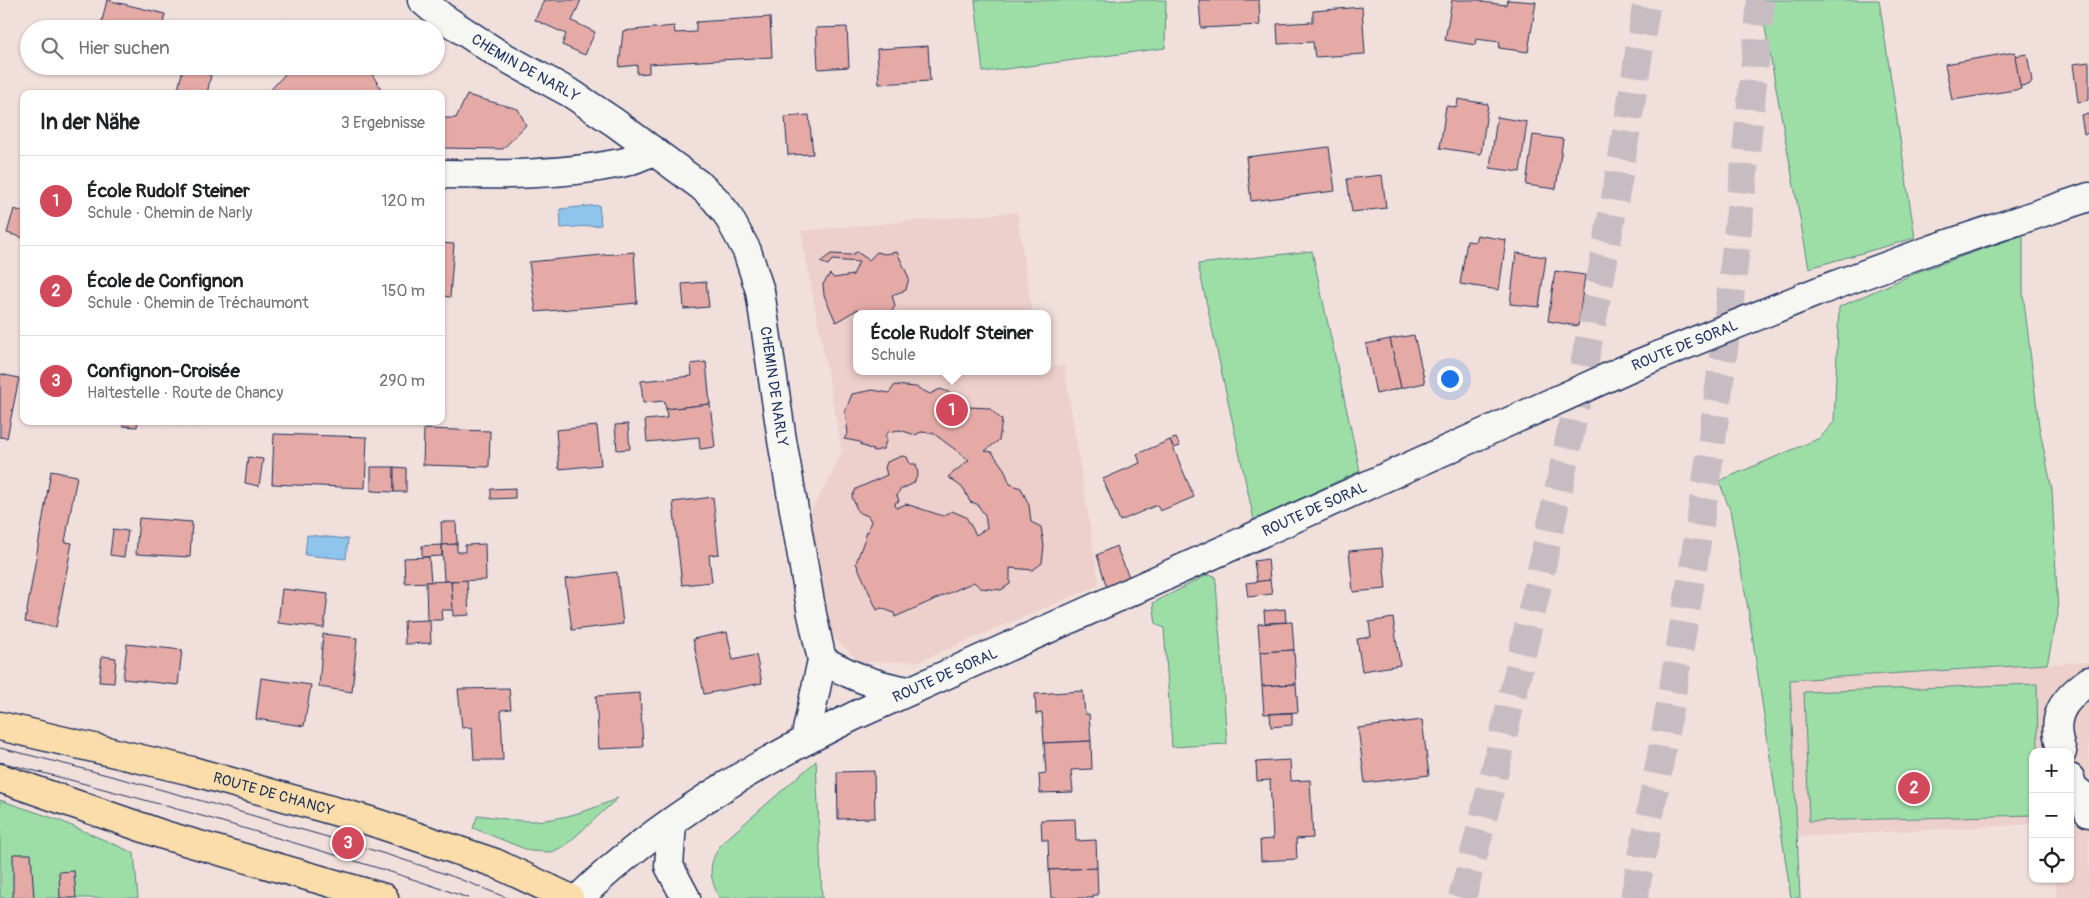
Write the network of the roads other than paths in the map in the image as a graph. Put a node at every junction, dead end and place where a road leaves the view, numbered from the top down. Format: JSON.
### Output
{"nodes":[{"id":1,"x":422,"y":0,"type":"edge"},
{"id":2,"x":654,"y":152,"type":"junction"},
{"id":3,"x":445,"y":174,"type":"edge"},
{"id":4,"x":2089,"y":197,"type":"edge"},
{"id":5,"x":822,"y":660,"type":"junction"},
{"id":6,"x":2089,"y":681,"type":"edge"},
{"id":7,"x":909,"y":691,"type":"junction"},
{"id":8,"x":0,"y":726,"type":"edge"},
{"id":9,"x":805,"y":740,"type":"junction"},
{"id":10,"x":2061,"y":748,"type":"edge"},
{"id":11,"x":0,"y":778,"type":"edge"},
{"id":12,"x":2074,"y":789,"type":"edge"},
{"id":13,"x":2089,"y":813,"type":"edge"},
{"id":14,"x":672,"y":822,"type":"junction"},
{"id":15,"x":384,"y":898,"type":"edge"},
{"id":16,"x":569,"y":898,"type":"edge"},
{"id":17,"x":579,"y":898,"type":"edge"},
{"id":18,"x":686,"y":898,"type":"edge"}],
"edges":[{"from":1,"to":2,"type":"street","name":"CHEMIN DE NARLY"},
{"from":2,"to":3,"type":"street"},
{"from":2,"to":5,"type":"street","name":"CHEMIN DE NARLY"},
{"from":4,"to":7,"type":"street","name":"ROUTE DE SORAL"},
{"from":5,"to":7,"type":"street"},
{"from":5,"to":9,"type":"street","name":"CHEMIN DE NARLY"},
{"from":6,"to":10,"type":"street"},
{"from":7,"to":9,"type":"street","name":"ROUTE DE SORAL"},
{"from":8,"to":16,"type":"main road","name":"ROUTE DE CHANCY"},
{"from":9,"to":14,"type":"street","name":"ROUTE DE SORAL"},
{"from":11,"to":15,"type":"main road"},
{"from":12,"to":13,"type":"street"},
{"from":14,"to":17,"type":"street","name":"ROUTE DE SORAL"},
{"from":14,"to":18,"type":"street"}]}
